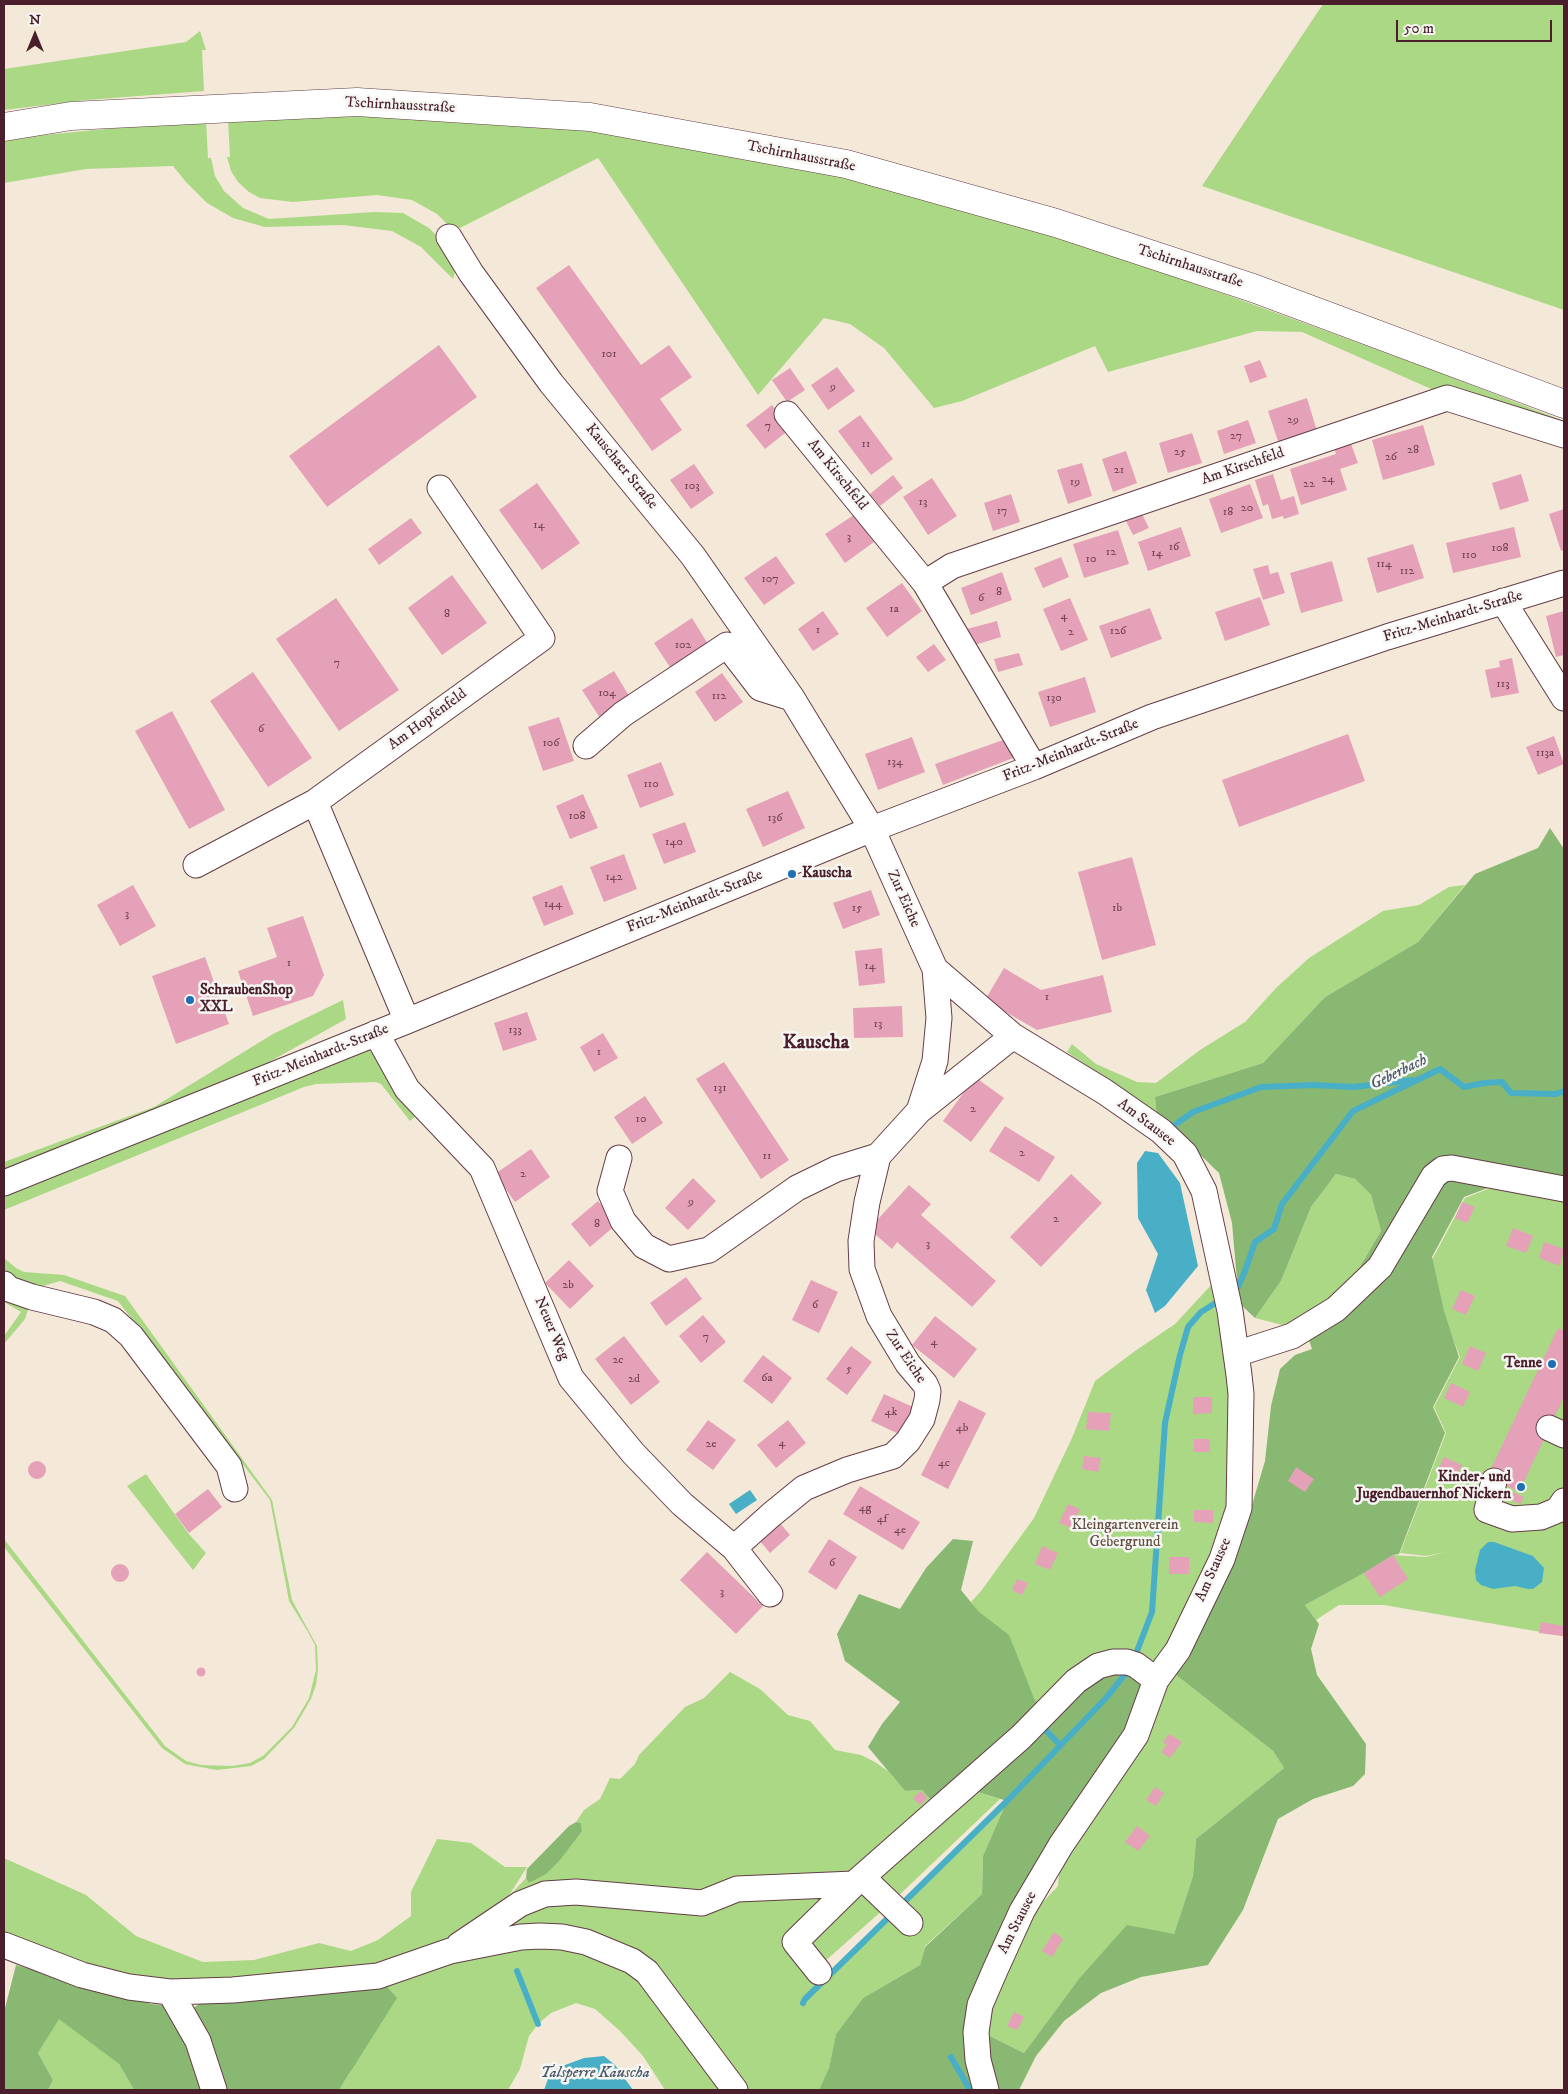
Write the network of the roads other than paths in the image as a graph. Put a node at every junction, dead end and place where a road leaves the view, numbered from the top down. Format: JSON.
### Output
{"nodes":[{"id":1,"x":4,"y":128,"type":"edge"},
{"id":2,"x":449,"y":237,"type":"dead end"},
{"id":3,"x":1564,"y":404,"type":"edge"},
{"id":4,"x":787,"y":414,"type":"dead end"},
{"id":5,"x":1564,"y":435,"type":"edge"},
{"id":6,"x":440,"y":488,"type":"dead end"},
{"id":7,"x":925,"y":582,"type":"junction"},
{"id":8,"x":1564,"y":583,"type":"edge"},
{"id":9,"x":1503,"y":601,"type":"junction"},
{"id":10,"x":792,"y":698,"type":"junction"},
{"id":11,"x":1564,"y":698,"type":"edge"},
{"id":12,"x":586,"y":746,"type":"dead end"},
{"id":13,"x":1034,"y":767,"type":"junction"},
{"id":14,"x":315,"y":802,"type":"junction"},
{"id":15,"x":872,"y":829,"type":"junction"},
{"id":16,"x":196,"y":865,"type":"dead end"},
{"id":17,"x":935,"y":969,"type":"junction"},
{"id":18,"x":406,"y":1021,"type":"junction"},
{"id":19,"x":376,"y":1034,"type":"junction"},
{"id":20,"x":1013,"y":1036,"type":"junction"},
{"id":21,"x":1060,"y":1067,"type":"joint"},
{"id":22,"x":919,"y":1111,"type":"junction"},
{"id":23,"x":878,"y":1156,"type":"junction"},
{"id":24,"x":619,"y":1158,"type":"dead end"},
{"id":25,"x":4,"y":1183,"type":"edge"},
{"id":26,"x":1564,"y":1190,"type":"edge"},
{"id":27,"x":4,"y":1284,"type":"edge"},
{"id":28,"x":1236,"y":1354,"type":"junction"},
{"id":29,"x":1494,"y":1481,"type":"dead end"},
{"id":30,"x":235,"y":1489,"type":"dead end"},
{"id":31,"x":1564,"y":1501,"type":"edge"},
{"id":32,"x":734,"y":1548,"type":"junction"},
{"id":33,"x":770,"y":1594,"type":"dead end"},
{"id":34,"x":1156,"y":1680,"type":"junction"},
{"id":35,"x":858,"y":1881,"type":"junction"},
{"id":36,"x":910,"y":1923,"type":"dead end"},
{"id":37,"x":450,"y":1951,"type":"junction"},
{"id":38,"x":5,"y":1953,"type":"edge"},
{"id":39,"x":819,"y":1972,"type":"dead end"},
{"id":40,"x":170,"y":1992,"type":"junction"},
{"id":41,"x":214,"y":2090,"type":"edge"},
{"id":42,"x":734,"y":2090,"type":"edge"},
{"id":43,"x":986,"y":2090,"type":"edge"}],
"edges":[{"from":1,"to":3,"type":"main road","name":"Tschirnhausstraße"},
{"from":2,"to":10,"type":"street","name":"Kauschaer Straße"},
{"from":4,"to":7,"type":"street","name":"Am Kirschfeld"},
{"from":5,"to":7,"type":"street","name":"Am Kirschfeld"},
{"from":6,"to":14,"type":"street","name":"Am Hopfenfeld"},
{"from":7,"to":13,"type":"street","name":"Am Kirschfeld"},
{"from":8,"to":9,"type":"street","name":"Fritz-Meinhardt-Straße"},
{"from":9,"to":11,"type":"street"},
{"from":9,"to":13,"type":"street","name":"Fritz-Meinhardt-Straße"},
{"from":10,"to":12,"type":"street"},
{"from":10,"to":15,"type":"street","name":"Kauschaer Straße"},
{"from":13,"to":15,"type":"street","name":"Fritz-Meinhardt-Straße"},
{"from":14,"to":16,"type":"street","name":"Am Hopfenfeld"},
{"from":14,"to":18,"type":"street"},
{"from":15,"to":17,"type":"street","name":"Zur Eiche"},
{"from":15,"to":18,"type":"street","name":"Fritz-Meinhardt-Straße"},
{"from":17,"to":20,"type":"street","name":"Zur Eiche"},
{"from":17,"to":22,"type":"street","name":"Zur Eiche"},
{"from":18,"to":19,"type":"street","name":"Fritz-Meinhardt-Straße"},
{"from":19,"to":25,"type":"street","name":"Fritz-Meinhardt-Straße"},
{"from":19,"to":32,"type":"street","name":"Neuer Weg"},
{"from":20,"to":21,"type":"street","name":"Zur Eiche"},
{"from":20,"to":22,"type":"street","name":"Zur Eiche"},
{"from":21,"to":28,"type":"street","name":"Am Stausee"},
{"from":22,"to":23,"type":"street","name":"Zur Eiche"},
{"from":23,"to":24,"type":"street"},
{"from":23,"to":32,"type":"street","name":"Zur Eiche"},
{"from":26,"to":28,"type":"street"},
{"from":27,"to":30,"type":"street"},
{"from":28,"to":34,"type":"street","name":"Am Stausee"},
{"from":29,"to":31,"type":"street"},
{"from":32,"to":33,"type":"street","name":"Neuer Weg"},
{"from":34,"to":35,"type":"street"},
{"from":34,"to":43,"type":"street","name":"Am Stausee"},
{"from":35,"to":36,"type":"street"},
{"from":35,"to":37,"type":"street"},
{"from":35,"to":39,"type":"street"},
{"from":37,"to":40,"type":"street"},
{"from":37,"to":42,"type":"street"},
{"from":38,"to":40,"type":"street"},
{"from":40,"to":41,"type":"street"}]}
